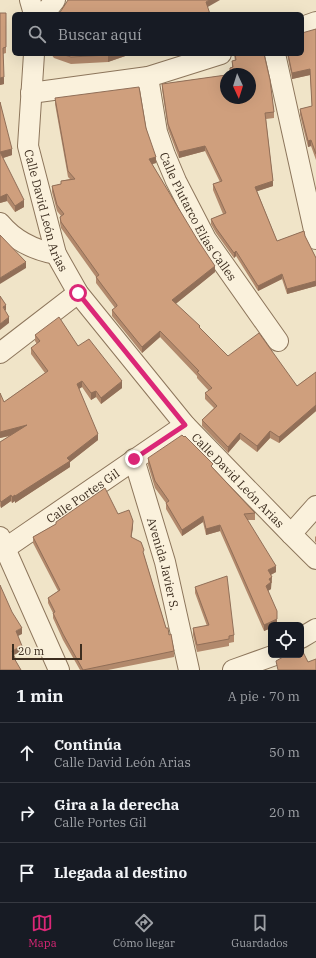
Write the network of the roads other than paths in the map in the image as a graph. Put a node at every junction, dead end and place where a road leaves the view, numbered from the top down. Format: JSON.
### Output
{"nodes":[{"id":1,"x":30,"y":0,"type":"edge"},
{"id":2,"x":55,"y":0,"type":"edge"},
{"id":3,"x":33,"y":12,"type":"edge"},
{"id":4,"x":46,"y":12,"type":"edge"},
{"id":5,"x":316,"y":22,"type":"edge"},
{"id":6,"x":304,"y":26,"type":"edge"},
{"id":7,"x":34,"y":56,"type":"edge"},
{"id":8,"x":215,"y":56,"type":"edge"},
{"id":9,"x":275,"y":56,"type":"edge"},
{"id":10,"x":148,"y":78,"type":"junction"},
{"id":11,"x":31,"y":93,"type":"junction"},
{"id":12,"x":0,"y":223,"type":"edge"},
{"id":13,"x":316,"y":240,"type":"edge"},
{"id":14,"x":56,"y":254,"type":"junction"},
{"id":15,"x":78,"y":293,"type":"junction"},
{"id":16,"x":278,"y":341,"type":"dead end"},
{"id":17,"x":0,"y":353,"type":"edge"},
{"id":18,"x":185,"y":425,"type":"junction"},
{"id":19,"x":134,"y":459,"type":"junction"},
{"id":20,"x":316,"y":506,"type":"edge"},
{"id":21,"x":290,"y":534,"type":"junction"},
{"id":22,"x":2,"y":546,"type":"edge"},
{"id":23,"x":316,"y":559,"type":"edge"},
{"id":24,"x":316,"y":629,"type":"edge"},
{"id":25,"x":304,"y":636,"type":"edge"},
{"id":26,"x":268,"y":658,"type":"edge"},
{"id":27,"x":59,"y":670,"type":"edge"},
{"id":28,"x":189,"y":670,"type":"edge"},
{"id":29,"x":233,"y":670,"type":"edge"}],
"edges":[{"from":1,"to":3,"type":"street"},
{"from":2,"to":4,"type":"street"},
{"from":5,"to":6,"type":"street"},
{"from":7,"to":11,"type":"street","name":"Calle David León Arias"},
{"from":8,"to":10,"type":"street"},
{"from":9,"to":13,"type":"street"},
{"from":10,"to":11,"type":"street"},
{"from":10,"to":16,"type":"street","name":"Calle Plutarco Elías Calles"},
{"from":11,"to":14,"type":"street","name":"Calle David León Arias"},
{"from":12,"to":14,"type":"street"},
{"from":14,"to":15,"type":"street","name":"Calle David León Arias"},
{"from":15,"to":17,"type":"street"},
{"from":15,"to":18,"type":"street","name":"Calle David León Arias"},
{"from":18,"to":19,"type":"street","name":"Calle Portes Gil"},
{"from":18,"to":21,"type":"street","name":"Calle David León Arias"},
{"from":19,"to":22,"type":"street","name":"Calle Portes Gil"},
{"from":19,"to":28,"type":"street","name":"Avenida Javier S."},
{"from":20,"to":21,"type":"street"},
{"from":21,"to":23,"type":"street","name":"Calle David León Arias"},
{"from":22,"to":27,"type":"street"},
{"from":24,"to":25,"type":"street"},
{"from":26,"to":29,"type":"street"}]}
